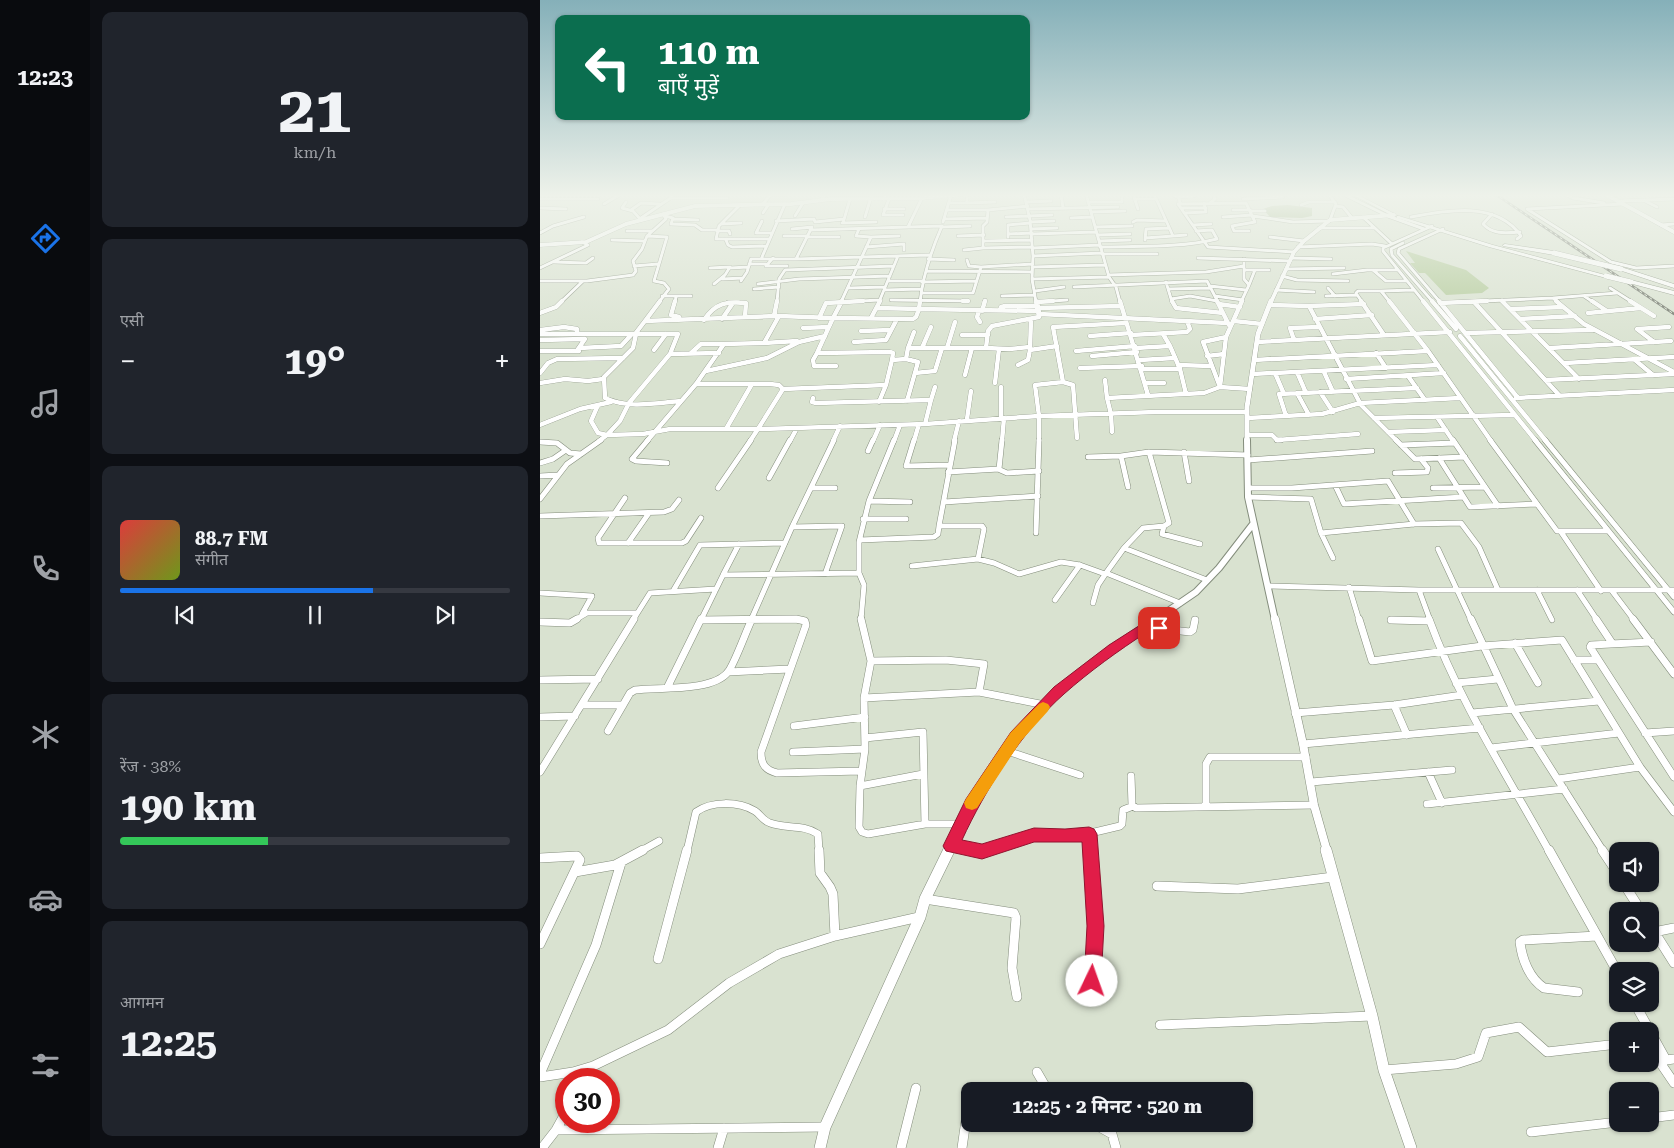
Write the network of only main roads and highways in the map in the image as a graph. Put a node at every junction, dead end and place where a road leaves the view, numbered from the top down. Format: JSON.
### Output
{"nodes":[{"id":1,"x":1497,"y":248,"type":"edge"},
{"id":2,"x":1521,"y":248,"type":"edge"},
{"id":3,"x":1674,"y":286,"type":"edge"},
{"id":4,"x":1674,"y":293,"type":"edge"}],
"edges":[{"from":1,"to":4,"type":"highway","bridge":true},
{"from":2,"to":3,"type":"highway","bridge":true}]}
